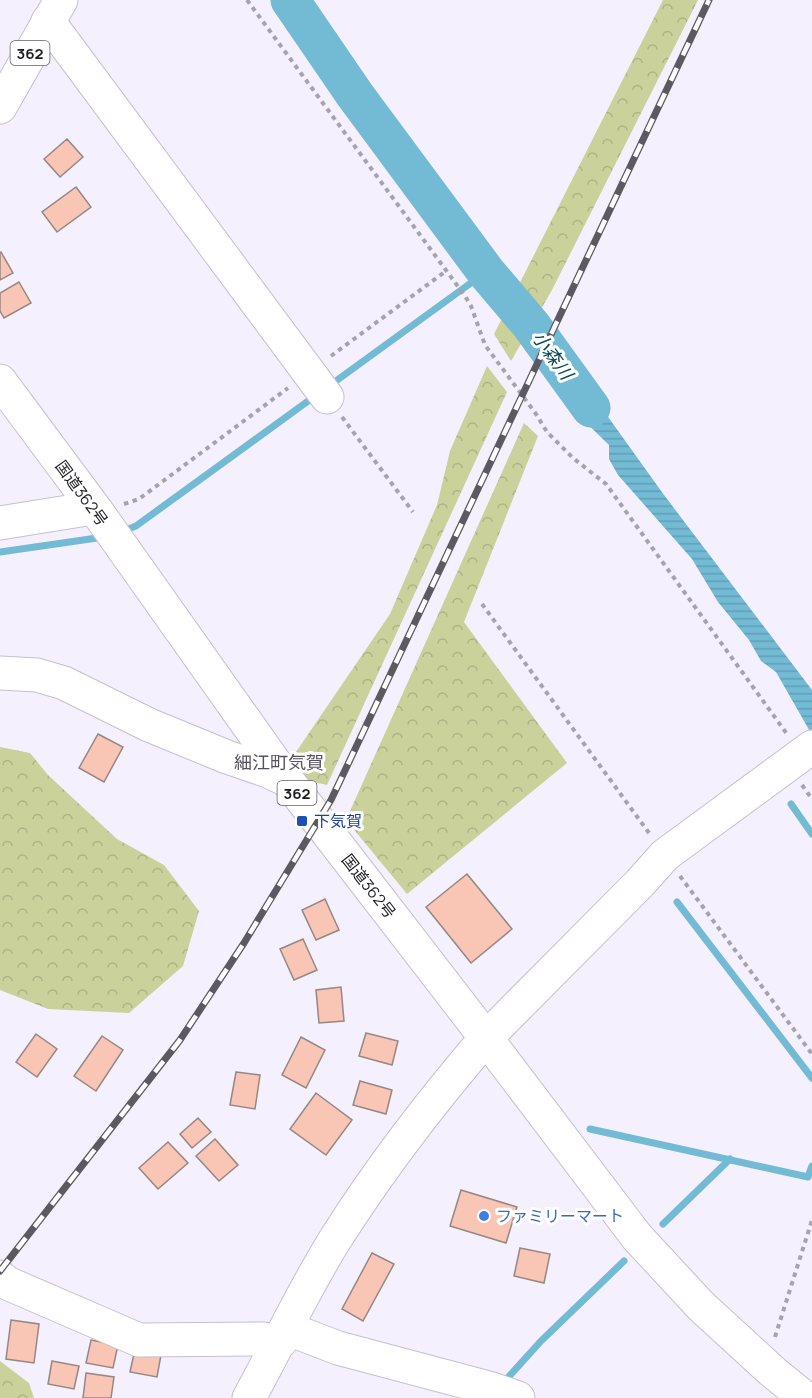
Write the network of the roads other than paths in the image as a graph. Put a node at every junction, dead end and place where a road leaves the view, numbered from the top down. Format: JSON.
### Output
{"nodes":[{"id":1,"x":54,"y":10,"type":"edge"},
{"id":2,"x":0,"y":107,"type":"edge"},
{"id":3,"x":0,"y":381,"type":"edge"},
{"id":4,"x":317,"y":384,"type":"road end"},
{"id":5,"x":102,"y":520,"type":"junction"},
{"id":6,"x":0,"y":523,"type":"edge"},
{"id":7,"x":0,"y":673,"type":"edge"},
{"id":8,"x":806,"y":751,"type":"edge"},
{"id":9,"x":287,"y":780,"type":"junction"},
{"id":10,"x":486,"y":1038,"type":"junction"},
{"id":11,"x":0,"y":1277,"type":"edge"},
{"id":12,"x":283,"y":1334,"type":"junction"},
{"id":13,"x":767,"y":1379,"type":"edge"},
{"id":14,"x":504,"y":1393,"type":"edge"},
{"id":15,"x":249,"y":1398,"type":"edge"},
{"id":16,"x":805,"y":1398,"type":"edge"}],
"edges":[{"from":1,"to":2,"type":"main road","number":"362"},
{"from":1,"to":4,"type":"main road"},
{"from":3,"to":5,"type":"main road","name":"国道362号","number":"362"},
{"from":5,"to":6,"type":"main road"},
{"from":5,"to":9,"type":"main road","name":"国道362号","number":"362"},
{"from":7,"to":9,"type":"main road"},
{"from":8,"to":10,"type":"main road"},
{"from":9,"to":10,"type":"main road","name":"国道362号","number":"362"},
{"from":10,"to":12,"type":"main road"},
{"from":10,"to":13,"type":"main road","name":"国道362号"},
{"from":11,"to":12,"type":"main road"},
{"from":12,"to":14,"type":"main road"},
{"from":12,"to":15,"type":"main road"},
{"from":13,"to":16,"type":"main road","name":"国道362号"}]}
